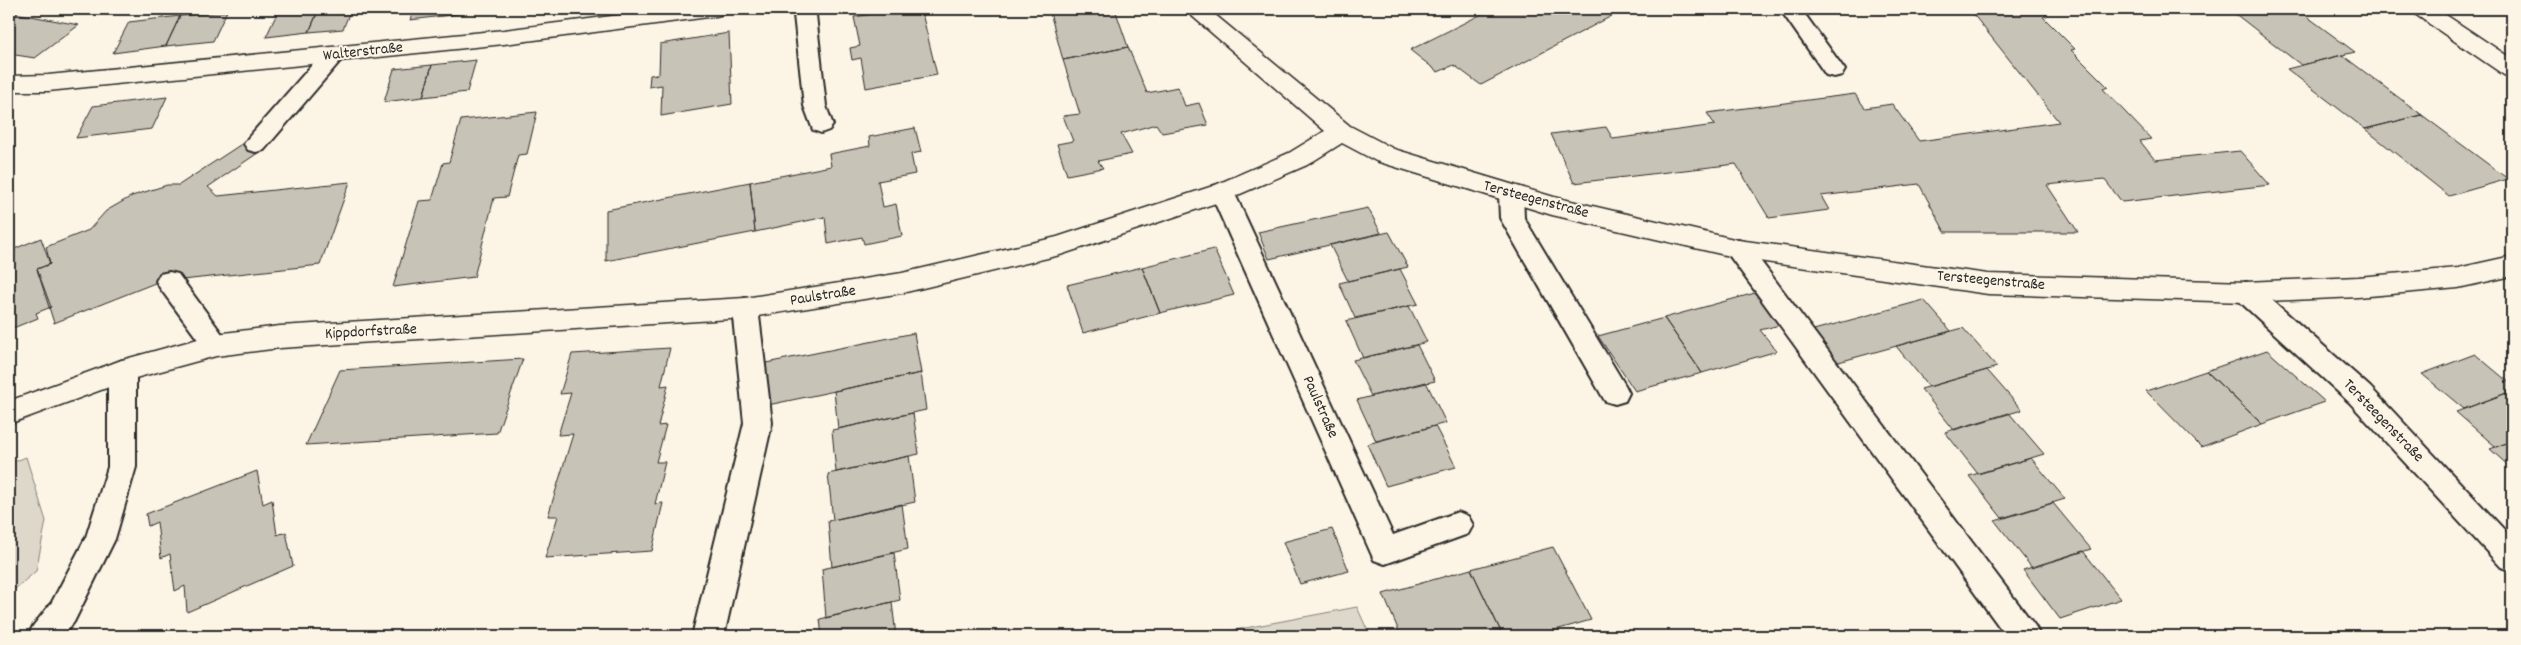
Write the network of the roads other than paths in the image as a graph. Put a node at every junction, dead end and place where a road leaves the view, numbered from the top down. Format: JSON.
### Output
{"nodes":[{"id":1,"x":716,"y":9,"type":"edge"},
{"id":2,"x":807,"y":9,"type":"edge"},
{"id":3,"x":1195,"y":9,"type":"edge"},
{"id":4,"x":1790,"y":9,"type":"edge"},
{"id":5,"x":2424,"y":9,"type":"edge"},
{"id":6,"x":333,"y":55,"type":"junction"},
{"id":7,"x":1834,"y":70,"type":"dead end"},
{"id":8,"x":2512,"y":70,"type":"edge"},
{"id":9,"x":9,"y":84,"type":"edge"},
{"id":10,"x":821,"y":125,"type":"dead end"},
{"id":11,"x":1341,"y":132,"type":"junction"},
{"id":12,"x":256,"y":144,"type":"dead end"},
{"id":13,"x":1222,"y":192,"type":"junction"},
{"id":14,"x":1511,"y":194,"type":"junction"},
{"id":15,"x":1738,"y":249,"type":"junction"},
{"id":16,"x":2512,"y":266,"type":"edge"},
{"id":17,"x":170,"y":281,"type":"dead end"},
{"id":18,"x":2246,"y":292,"type":"junction"},
{"id":19,"x":745,"y":308,"type":"junction"},
{"id":20,"x":216,"y":345,"type":"junction"},
{"id":21,"x":122,"y":371,"type":"junction"},
{"id":22,"x":1615,"y":393,"type":"dead end"},
{"id":23,"x":9,"y":413,"type":"edge"},
{"id":24,"x":1458,"y":525,"type":"dead end"},
{"id":25,"x":2512,"y":558,"type":"edge"},
{"id":26,"x":44,"y":636,"type":"edge"},
{"id":27,"x":708,"y":636,"type":"edge"},
{"id":28,"x":2024,"y":636,"type":"edge"}],
"edges":[{"from":1,"to":6,"type":"street","name":"Walterstraße"},
{"from":2,"to":10,"type":"lane"},
{"from":3,"to":11,"type":"street"},
{"from":4,"to":7,"type":"lane"},
{"from":5,"to":8,"type":"street"},
{"from":6,"to":9,"type":"street","name":"Walterstraße"},
{"from":6,"to":12,"type":"lane"},
{"from":11,"to":13,"type":"street","name":"Paulstraße"},
{"from":11,"to":14,"type":"street","name":"Tersteegenstraße"},
{"from":13,"to":19,"type":"street","name":"Paulstraße"},
{"from":13,"to":24,"type":"lane","name":"Paulstraße"},
{"from":14,"to":15,"type":"street","name":"Tersteegenstraße"},
{"from":14,"to":22,"type":"lane"},
{"from":15,"to":18,"type":"street","name":"Tersteegenstraße"},
{"from":15,"to":28,"type":"lane"},
{"from":16,"to":18,"type":"street","name":"Tersteegenstraße"},
{"from":17,"to":20,"type":"lane"},
{"from":18,"to":25,"type":"lane","name":"Tersteegenstraße"},
{"from":19,"to":20,"type":"street","name":"Kippdorfstraße"},
{"from":19,"to":27,"type":"lane"},
{"from":20,"to":21,"type":"street","name":"Kippdorfstraße"},
{"from":21,"to":23,"type":"street","name":"Kippdorfstraße"},
{"from":21,"to":26,"type":"lane"}]}
